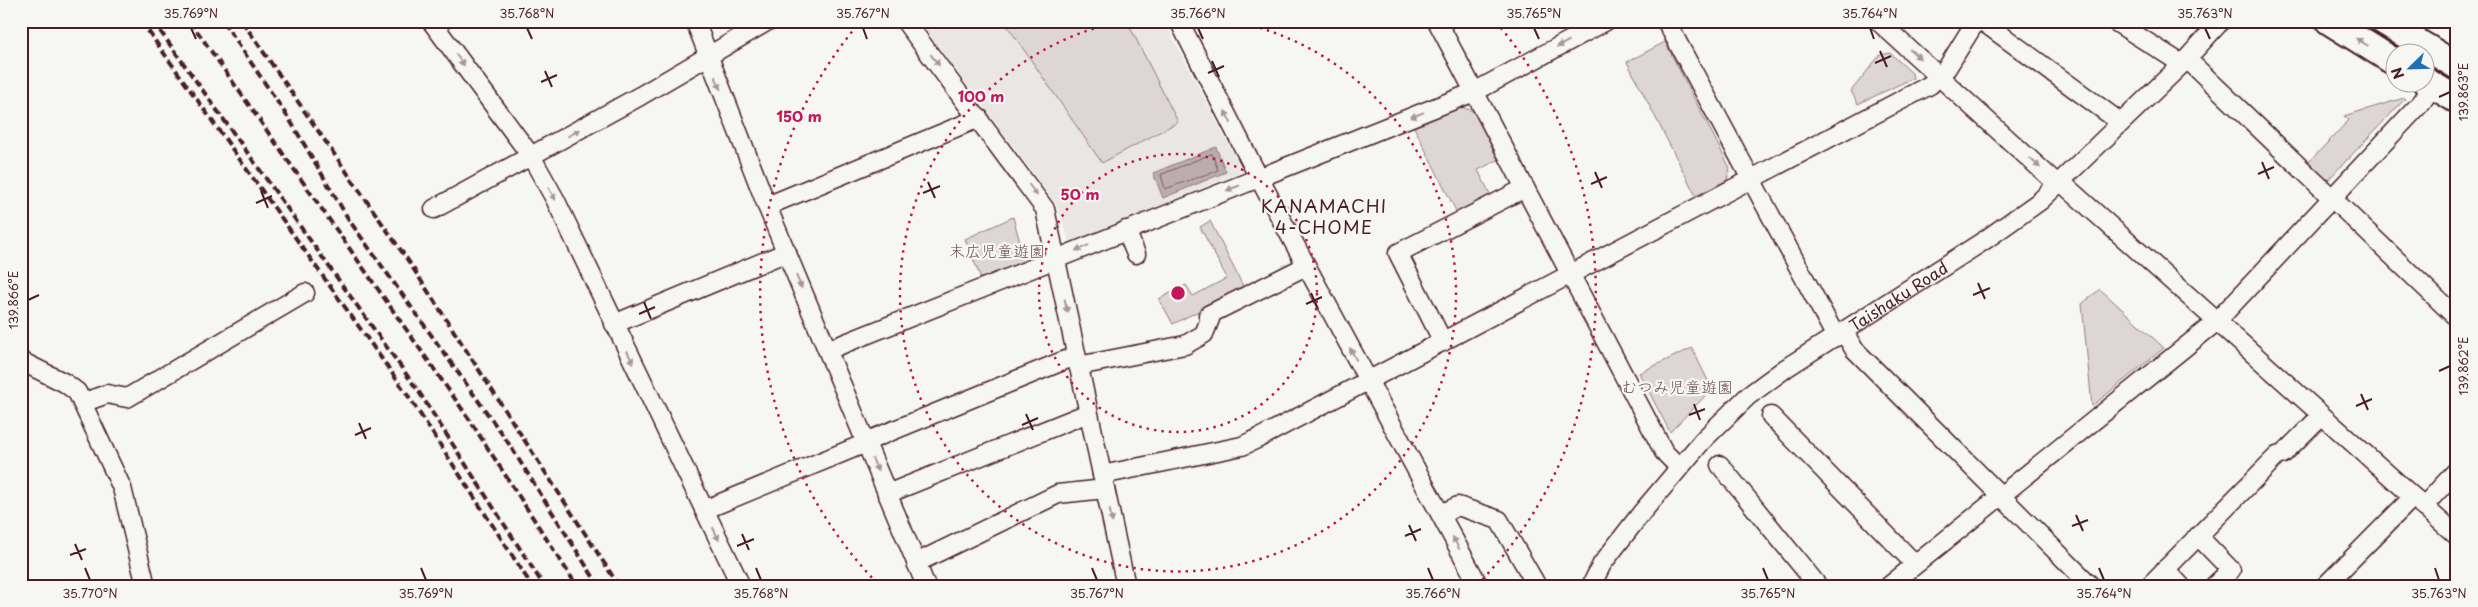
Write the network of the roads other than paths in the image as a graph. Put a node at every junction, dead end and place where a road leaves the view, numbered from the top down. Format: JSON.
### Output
{"nodes":[{"id":1,"x":431,"y":21,"type":"edge"},
{"id":2,"x":695,"y":21,"type":"edge"},
{"id":3,"x":768,"y":21,"type":"edge"},
{"id":4,"x":905,"y":21,"type":"edge"},
{"id":5,"x":1179,"y":21,"type":"edge"},
{"id":6,"x":1437,"y":21,"type":"edge"},
{"id":7,"x":1606,"y":21,"type":"edge"},
{"id":8,"x":1666,"y":21,"type":"edge"},
{"id":9,"x":1878,"y":21,"type":"edge"},
{"id":10,"x":1976,"y":21,"type":"edge"},
{"id":11,"x":1982,"y":21,"type":"edge"},
{"id":12,"x":2114,"y":21,"type":"edge"},
{"id":13,"x":2221,"y":21,"type":"edge"},
{"id":14,"x":2329,"y":21,"type":"edge"},
{"id":15,"x":2383,"y":21,"type":"edge"},
{"id":16,"x":2386,"y":57,"type":"edge"},
{"id":17,"x":708,"y":58,"type":"junction"},
{"id":18,"x":2184,"y":61,"type":"junction"},
{"id":19,"x":2457,"y":66,"type":"edge"},
{"id":20,"x":1940,"y":77,"type":"junction"},
{"id":21,"x":2436,"y":88,"type":"edge"},
{"id":22,"x":1474,"y":92,"type":"junction"},
{"id":23,"x":2426,"y":92,"type":"edge"},
{"id":24,"x":2457,"y":100,"type":"edge"},
{"id":25,"x":979,"y":118,"type":"junction"},
{"id":26,"x":2120,"y":122,"type":"junction"},
{"id":27,"x":531,"y":156,"type":"junction"},
{"id":28,"x":1259,"y":178,"type":"junction"},
{"id":29,"x":1752,"y":178,"type":"junction"},
{"id":30,"x":2058,"y":182,"type":"junction"},
{"id":31,"x":1525,"y":188,"type":"junction"},
{"id":32,"x":2333,"y":197,"type":"junction"},
{"id":33,"x":767,"y":206,"type":"junction"},
{"id":34,"x":434,"y":209,"type":"dead end"},
{"id":35,"x":1126,"y":230,"type":"junction"},
{"id":36,"x":787,"y":252,"type":"junction"},
{"id":37,"x":1136,"y":254,"type":"dead end"},
{"id":38,"x":1056,"y":258,"type":"junction"},
{"id":39,"x":1306,"y":266,"type":"junction"},
{"id":40,"x":1570,"y":274,"type":"junction"},
{"id":41,"x":305,"y":293,"type":"dead end"},
{"id":42,"x":2457,"y":318,"type":"edge"},
{"id":43,"x":2216,"y":322,"type":"junction"},
{"id":44,"x":614,"y":324,"type":"junction"},
{"id":45,"x":1840,"y":335,"type":"junction"},
{"id":46,"x":1443,"y":342,"type":"junction"},
{"id":47,"x":828,"y":350,"type":"junction"},
{"id":48,"x":21,"y":361,"type":"edge"},
{"id":49,"x":1077,"y":361,"type":"junction"},
{"id":50,"x":1368,"y":382,"type":"junction"},
{"id":51,"x":82,"y":403,"type":"junction"},
{"id":52,"x":1088,"y":413,"type":"junction"},
{"id":53,"x":1771,"y":416,"type":"dead end"},
{"id":54,"x":2321,"y":416,"type":"junction"},
{"id":55,"x":866,"y":442,"type":"junction"},
{"id":56,"x":1720,"y":465,"type":"dead end"},
{"id":57,"x":1679,"y":467,"type":"junction"},
{"id":58,"x":2457,"y":470,"type":"edge"},
{"id":59,"x":1103,"y":482,"type":"junction"},
{"id":60,"x":888,"y":494,"type":"junction"},
{"id":61,"x":2000,"y":496,"type":"junction"},
{"id":62,"x":2418,"y":502,"type":"junction"},
{"id":63,"x":704,"y":510,"type":"junction"},
{"id":64,"x":1441,"y":514,"type":"junction"},
{"id":65,"x":2198,"y":536,"type":"junction"},
{"id":66,"x":2457,"y":536,"type":"edge"},
{"id":67,"x":916,"y":563,"type":"junction"},
{"id":68,"x":1915,"y":564,"type":"junction"},
{"id":69,"x":2165,"y":569,"type":"junction"},
{"id":70,"x":146,"y":586,"type":"edge"},
{"id":71,"x":741,"y":586,"type":"edge"},
{"id":72,"x":926,"y":586,"type":"edge"},
{"id":73,"x":1126,"y":586,"type":"edge"},
{"id":74,"x":1479,"y":586,"type":"edge"},
{"id":75,"x":1537,"y":586,"type":"edge"},
{"id":76,"x":1591,"y":586,"type":"edge"},
{"id":77,"x":1818,"y":586,"type":"edge"},
{"id":78,"x":1889,"y":586,"type":"edge"},
{"id":79,"x":2091,"y":586,"type":"edge"},
{"id":80,"x":2149,"y":586,"type":"edge"},
{"id":81,"x":2181,"y":586,"type":"edge"},
{"id":82,"x":2214,"y":586,"type":"edge"},
{"id":83,"x":2324,"y":586,"type":"edge"}],
"edges":[{"from":1,"to":27,"type":"street","one_way":true},
{"from":2,"to":17,"type":"street"},
{"from":3,"to":17,"type":"street"},
{"from":4,"to":25,"type":"street","one_way":true},
{"from":28,"to":5,"type":"street","one_way":true},
{"from":6,"to":22,"type":"street"},
{"from":7,"to":22,"type":"street","one_way":true},
{"from":8,"to":29,"type":"street"},
{"from":9,"to":20,"type":"street","one_way":true},
{"from":10,"to":20,"type":"street"},
{"from":11,"to":26,"type":"street"},
{"from":12,"to":18,"type":"street"},
{"from":13,"to":18,"type":"street","name":"Taishaku Road"},
{"from":16,"to":14,"type":"highway","one_way":true},
{"from":15,"to":19,"type":"highway"},
{"from":27,"to":17,"type":"street","one_way":true},
{"from":17,"to":33,"type":"street","one_way":true},
{"from":18,"to":26,"type":"street","name":"Taishaku Road"},
{"from":18,"to":32,"type":"street"},
{"from":20,"to":29,"type":"street"},
{"from":20,"to":30,"type":"street","one_way":true},
{"from":21,"to":24,"type":"highway"},
{"from":22,"to":28,"type":"street","one_way":true},
{"from":22,"to":31,"type":"street"},
{"from":23,"to":32,"type":"street"},
{"from":25,"to":33,"type":"street"},
{"from":25,"to":38,"type":"street","one_way":true},
{"from":26,"to":30,"type":"street","name":"Taishaku Road"},
{"from":27,"to":34,"type":"street"},
{"from":27,"to":44,"type":"street","one_way":true},
{"from":28,"to":35,"type":"street","one_way":true},
{"from":28,"to":39,"type":"street"},
{"from":29,"to":40,"type":"street"},
{"from":29,"to":45,"type":"street"},
{"from":30,"to":43,"type":"street"},
{"from":30,"to":45,"type":"street","name":"Taishaku Road"},
{"from":31,"to":40,"type":"street"},
{"from":31,"to":46,"type":"street"},
{"from":32,"to":42,"type":"street"},
{"from":32,"to":43,"type":"street"},
{"from":33,"to":36,"type":"street"},
{"from":35,"to":37,"type":"street"},
{"from":35,"to":38,"type":"street","one_way":true},
{"from":36,"to":44,"type":"street"},
{"from":36,"to":47,"type":"street","one_way":true},
{"from":38,"to":47,"type":"street"},
{"from":38,"to":49,"type":"street","one_way":true},
{"from":39,"to":49,"type":"street"},
{"from":50,"to":39,"type":"street","one_way":true},
{"from":40,"to":46,"type":"street"},
{"from":40,"to":57,"type":"street"},
{"from":41,"to":51,"type":"street"},
{"from":43,"to":54,"type":"street"},
{"from":43,"to":61,"type":"street"},
{"from":44,"to":63,"type":"street","one_way":true},
{"from":45,"to":57,"type":"street","name":"Taishaku Road"},
{"from":45,"to":61,"type":"street"},
{"from":46,"to":50,"type":"street"},
{"from":47,"to":55,"type":"street"},
{"from":48,"to":51,"type":"street"},
{"from":49,"to":52,"type":"street"},
{"from":49,"to":55,"type":"street"},
{"from":50,"to":59,"type":"street"},
{"from":50,"to":64,"type":"street"},
{"from":51,"to":70,"type":"street"},
{"from":52,"to":59,"type":"street"},
{"from":52,"to":60,"type":"street"},
{"from":53,"to":68,"type":"street"},
{"from":54,"to":62,"type":"street"},
{"from":54,"to":65,"type":"street"},
{"from":55,"to":60,"type":"street","one_way":true},
{"from":55,"to":63,"type":"street"},
{"from":56,"to":77,"type":"street"},
{"from":57,"to":76,"type":"street","name":"Taishaku Road"},
{"from":58,"to":62,"type":"street"},
{"from":59,"to":67,"type":"street"},
{"from":59,"to":73,"type":"street","one_way":true},
{"from":60,"to":67,"type":"street"},
{"from":61,"to":68,"type":"street"},
{"from":61,"to":79,"type":"street"},
{"from":62,"to":66,"type":"street"},
{"from":62,"to":83,"type":"street"},
{"from":63,"to":71,"type":"street","one_way":true},
{"from":74,"to":64,"type":"street","one_way":true},
{"from":64,"to":75,"type":"street"},
{"from":65,"to":69,"type":"street"},
{"from":65,"to":82,"type":"street"},
{"from":67,"to":72,"type":"street"},
{"from":68,"to":78,"type":"street"},
{"from":69,"to":80,"type":"street"},
{"from":69,"to":81,"type":"street"}]}
